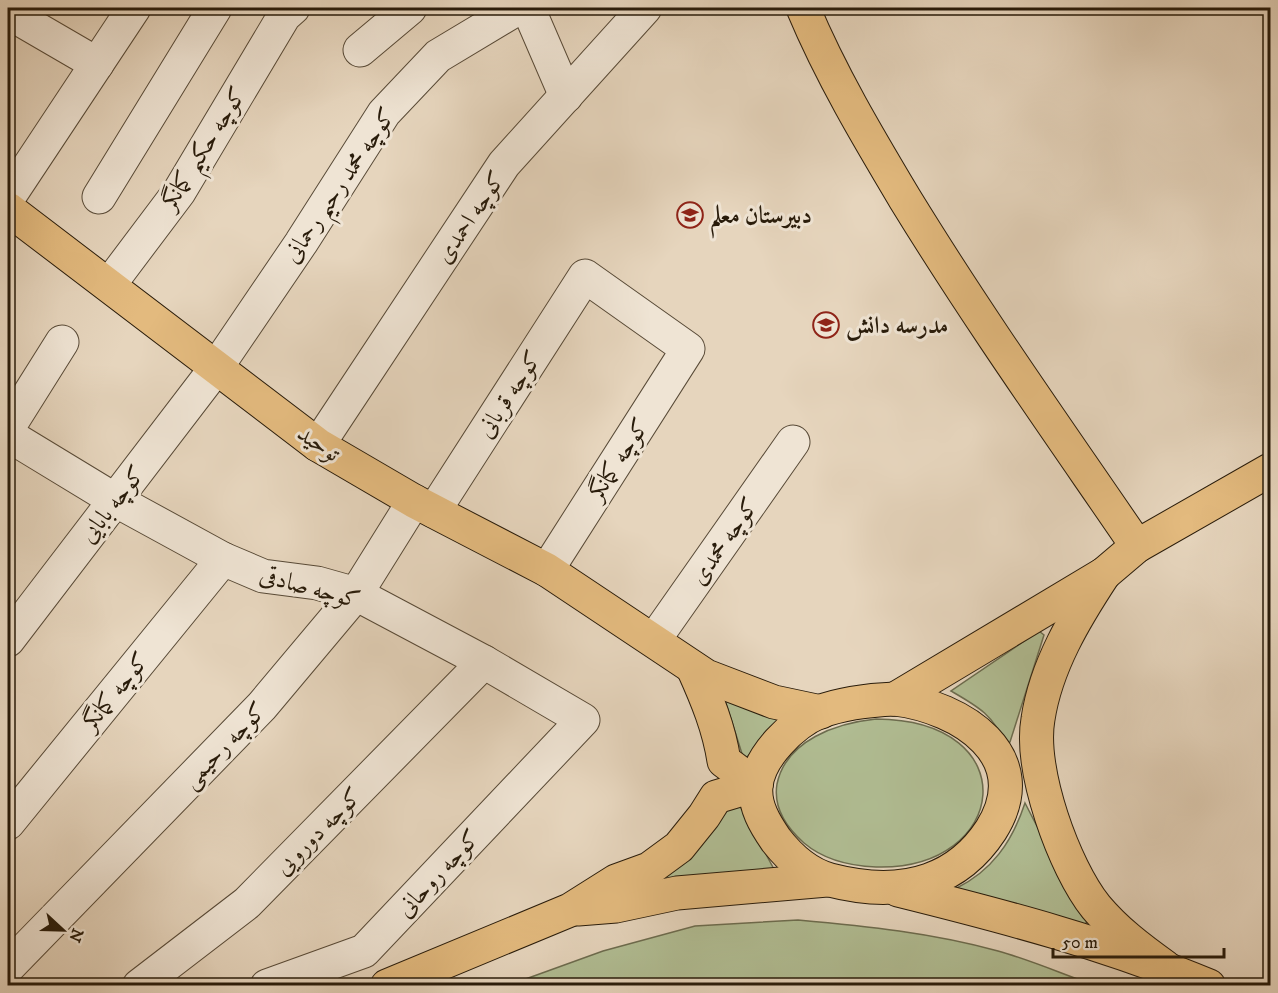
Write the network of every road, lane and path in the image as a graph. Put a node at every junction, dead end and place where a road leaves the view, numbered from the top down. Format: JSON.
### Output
{"nodes":[{"id":1,"x":8,"y":8,"type":"edge"},
{"id":2,"x":134,"y":8,"type":"edge"},
{"id":3,"x":215,"y":8,"type":"edge"},
{"id":4,"x":292,"y":8,"type":"edge"},
{"id":5,"x":410,"y":8,"type":"edge"},
{"id":6,"x":518,"y":8,"type":"edge"},
{"id":7,"x":528,"y":8,"type":"edge"},
{"id":8,"x":645,"y":8,"type":"edge"},
{"id":9,"x":803,"y":8,"type":"edge"},
{"id":10,"x":360,"y":50,"type":"dead end"},
{"id":11,"x":97,"y":64,"type":"junction"},
{"id":12,"x":566,"y":96,"type":"junction"},
{"id":13,"x":99,"y":197,"type":"dead end"},
{"id":14,"x":8,"y":198,"type":"edge"},
{"id":15,"x":8,"y":209,"type":"edge"},
{"id":16,"x":585,"y":276,"type":"joint"},
{"id":17,"x":109,"y":285,"type":"junction"},
{"id":18,"x":63,"y":342,"type":"dead end"},
{"id":19,"x":216,"y":368,"type":"junction"},
{"id":20,"x":10,"y":440,"type":"edge"},
{"id":21,"x":793,"y":442,"type":"dead end"},
{"id":22,"x":318,"y":445,"type":"junction"},
{"id":23,"x":1270,"y":470,"type":"edge"},
{"id":24,"x":115,"y":500,"type":"junction"},
{"id":25,"x":424,"y":506,"type":"junction"},
{"id":26,"x":1137,"y":546,"type":"junction"},
{"id":27,"x":223,"y":559,"type":"junction"},
{"id":28,"x":547,"y":570,"type":"junction"},
{"id":29,"x":1104,"y":574,"type":"junction"},
{"id":30,"x":356,"y":594,"type":"junction"},
{"id":31,"x":8,"y":640,"type":"edge"},
{"id":32,"x":654,"y":640,"type":"junction"},
{"id":33,"x":484,"y":662,"type":"junction"},
{"id":34,"x":693,"y":668,"type":"junction"},
{"id":35,"x":895,"y":699,"type":"junction"},
{"id":36,"x":821,"y":712,"type":"junction"},
{"id":37,"x":583,"y":720,"type":"joint"},
{"id":38,"x":1037,"y":733,"type":"junction"},
{"id":39,"x":724,"y":761,"type":"junction"},
{"id":40,"x":756,"y":785,"type":"junction"},
{"id":41,"x":716,"y":797,"type":"junction"},
{"id":42,"x":1004,"y":805,"type":"junction"},
{"id":43,"x":8,"y":823,"type":"edge"},
{"id":44,"x":827,"y":880,"type":"junction"},
{"id":45,"x":888,"y":887,"type":"junction"},
{"id":46,"x":570,"y":910,"type":"junction"},
{"id":47,"x":8,"y":967,"type":"edge"},
{"id":48,"x":1165,"y":967,"type":"junction"},
{"id":49,"x":139,"y":986,"type":"edge"},
{"id":50,"x":267,"y":986,"type":"edge"},
{"id":51,"x":387,"y":986,"type":"edge"},
{"id":52,"x":1209,"y":986,"type":"edge"}],
"edges":[{"from":1,"to":11,"type":"street"},
{"from":2,"to":11,"type":"street"},
{"from":3,"to":13,"type":"street"},
{"from":4,"to":17,"type":"street","name":"کوچه حکیم کمانگر"},
{"from":5,"to":10,"type":"street"},
{"from":6,"to":19,"type":"street","name":"کوچه محمد رحیم رحمانی"},
{"from":7,"to":12,"type":"street"},
{"from":8,"to":12,"type":"street","name":"کوچه احمدی"},
{"from":9,"to":26,"type":"main road"},
{"from":11,"to":14,"type":"street"},
{"from":12,"to":22,"type":"street","name":"کوچه احمدی"},
{"from":15,"to":17,"type":"main road","name":"توحید"},
{"from":16,"to":25,"type":"street","name":"کوچه قربانی"},
{"from":16,"to":28,"type":"street","name":"کوچه کمانگر"},
{"from":17,"to":19,"type":"main road","name":"توحید"},
{"from":18,"to":20,"type":"street"},
{"from":19,"to":22,"type":"main road","name":"توحید"},
{"from":19,"to":24,"type":"street","name":"کوچه بابایی"},
{"from":20,"to":24,"type":"street","name":"کوچه صادقی"},
{"from":21,"to":32,"type":"street","name":"کوچه محمدی"},
{"from":22,"to":25,"type":"main road","name":"توحید"},
{"from":23,"to":26,"type":"main road"},
{"from":24,"to":27,"type":"street","name":"کوچه صادقی"},
{"from":24,"to":31,"type":"street","name":"کوچه بابایی"},
{"from":25,"to":28,"type":"main road","name":"توحید"},
{"from":25,"to":30,"type":"street","name":"کوچه رحیمی"},
{"from":26,"to":29,"type":"main road"},
{"from":27,"to":30,"type":"street","name":"کوچه صادقی"},
{"from":27,"to":43,"type":"street","name":"کوچه کمانگر"},
{"from":28,"to":32,"type":"main road","name":"توحید"},
{"from":29,"to":35,"type":"main road"},
{"from":29,"to":38,"type":"main road"},
{"from":30,"to":33,"type":"street","name":"کوچه صادقی"},
{"from":30,"to":47,"type":"street","name":"کوچه رحیمی"},
{"from":32,"to":34,"type":"main road","name":"توحید"},
{"from":33,"to":37,"type":"street","name":"کوچه صادقی"},
{"from":33,"to":49,"type":"street","name":"کوچه دورویی"},
{"from":34,"to":36,"type":"main road","name":"توحید"},
{"from":34,"to":39,"type":"main road"},
{"from":35,"to":36,"type":"main road"},
{"from":35,"to":42,"type":"main road"},
{"from":36,"to":40,"type":"main road"},
{"from":37,"to":50,"type":"street","name":"کوچه روحانی"},
{"from":38,"to":42,"type":"main road"},
{"from":38,"to":48,"type":"main road"},
{"from":39,"to":40,"type":"main road"},
{"from":39,"to":41,"type":"main road"},
{"from":40,"to":41,"type":"main road"},
{"from":40,"to":44,"type":"main road"},
{"from":41,"to":46,"type":"main road"},
{"from":42,"to":45,"type":"main road"},
{"from":44,"to":45,"type":"main road"},
{"from":44,"to":46,"type":"main road"},
{"from":45,"to":48,"type":"main road"},
{"from":46,"to":51,"type":"main road"},
{"from":48,"to":52,"type":"main road"}]}
